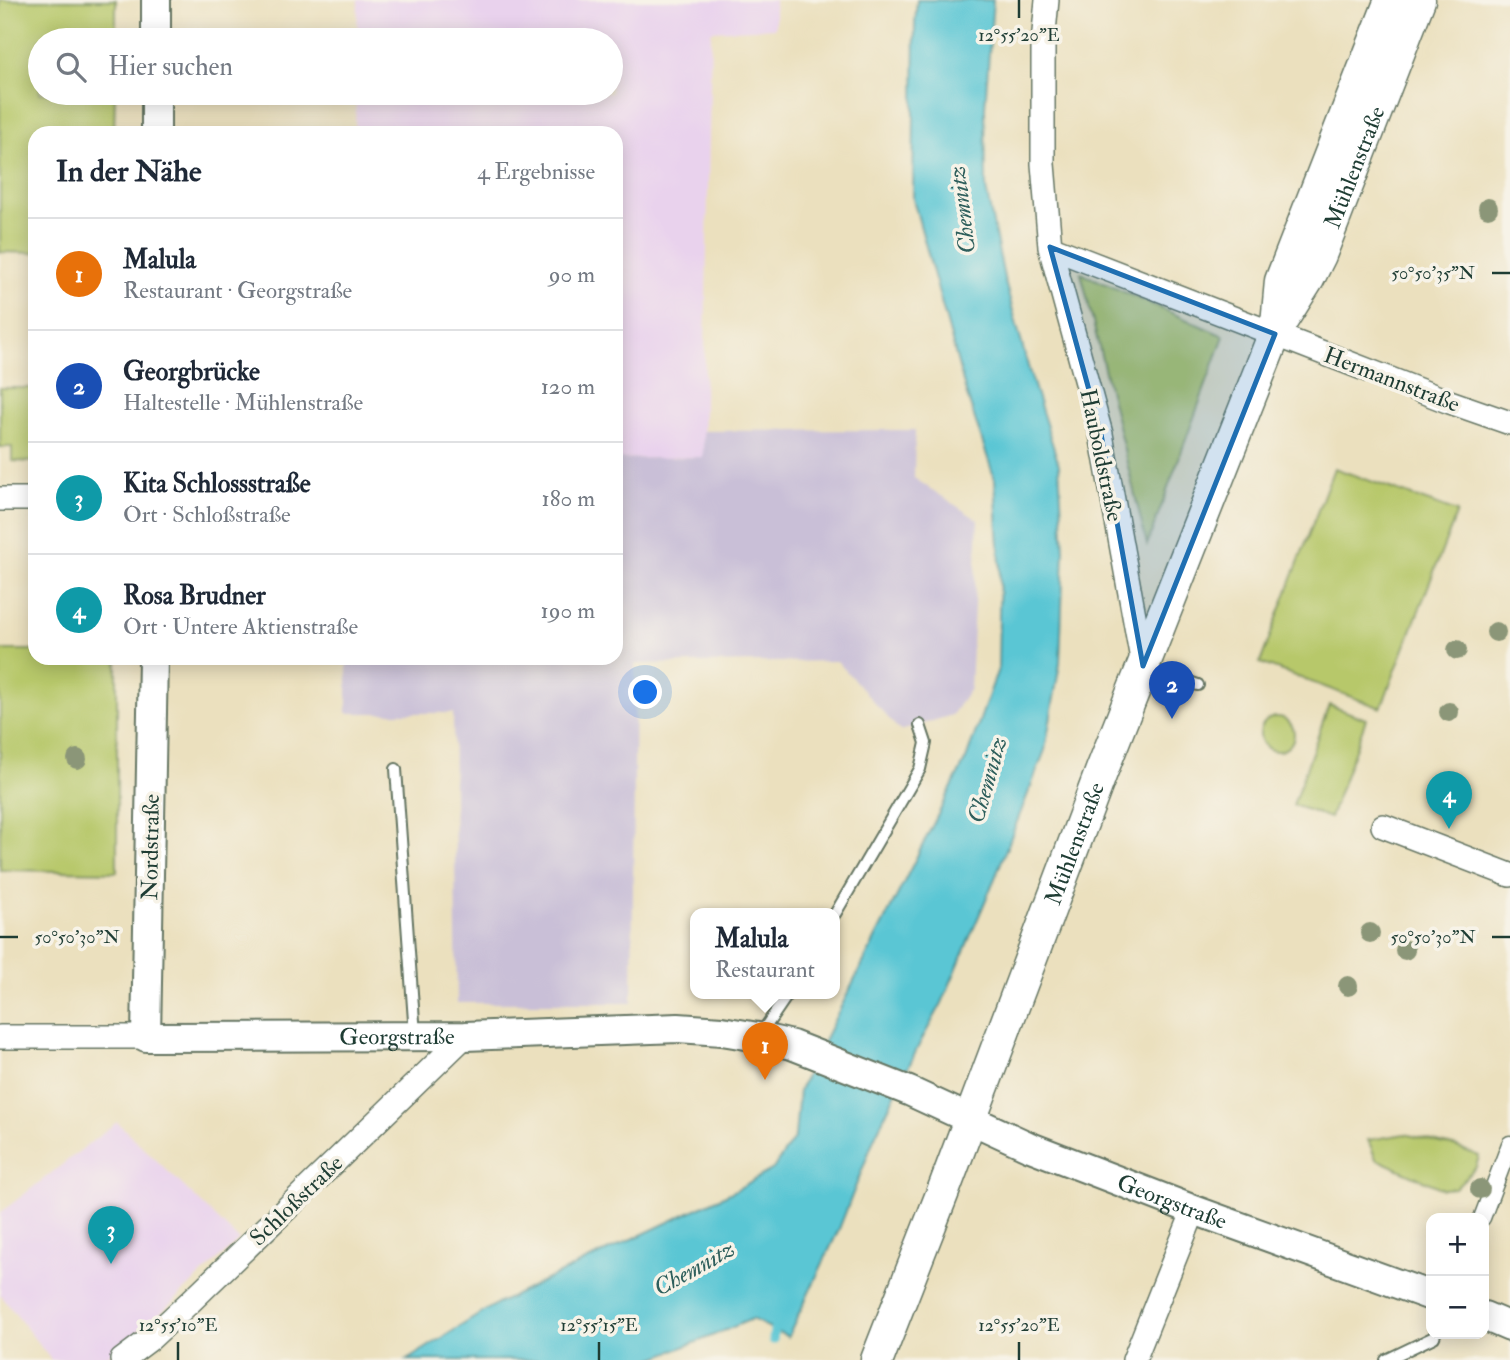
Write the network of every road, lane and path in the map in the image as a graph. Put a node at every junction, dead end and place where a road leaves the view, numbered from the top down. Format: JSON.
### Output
{"nodes":[{"id":1,"x":156,"y":0,"type":"edge"},
{"id":2,"x":1047,"y":0,"type":"edge"},
{"id":3,"x":1391,"y":0,"type":"edge"},
{"id":4,"x":1419,"y":0,"type":"edge"},
{"id":5,"x":156,"y":28,"type":"edge"},
{"id":6,"x":156,"y":105,"type":"edge"},
{"id":7,"x":156,"y":126,"type":"edge"},
{"id":8,"x":1050,"y":247,"type":"junction"},
{"id":9,"x":1276,"y":331,"type":"junction"},
{"id":10,"x":1510,"y":423,"type":"edge"},
{"id":11,"x":0,"y":499,"type":"edge"},
{"id":12,"x":28,"y":499,"type":"edge"},
{"id":13,"x":153,"y":665,"type":"edge"},
{"id":14,"x":1143,"y":666,"type":"junction"},
{"id":15,"x":1198,"y":685,"type":"dead end"},
{"id":16,"x":920,"y":725,"type":"dead end"},
{"id":17,"x":396,"y":769,"type":"dead end"},
{"id":18,"x":1383,"y":826,"type":"dead end"},
{"id":19,"x":1510,"y":875,"type":"edge"},
{"id":20,"x":839,"y":908,"type":"edge"},
{"id":21,"x":785,"y":999,"type":"edge"},
{"id":22,"x":415,"y":1036,"type":"junction"},
{"id":23,"x":465,"y":1036,"type":"junction"},
{"id":24,"x":0,"y":1037,"type":"edge"},
{"id":25,"x":146,"y":1037,"type":"junction"},
{"id":26,"x":758,"y":1037,"type":"junction"},
{"id":27,"x":971,"y":1119,"type":"junction"},
{"id":28,"x":1510,"y":1144,"type":"edge"},
{"id":29,"x":1194,"y":1210,"type":"junction"},
{"id":30,"x":1484,"y":1213,"type":"edge"},
{"id":31,"x":1426,"y":1294,"type":"edge"},
{"id":32,"x":1489,"y":1319,"type":"edge"},
{"id":33,"x":1510,"y":1327,"type":"edge"},
{"id":34,"x":1430,"y":1339,"type":"edge"},
{"id":35,"x":122,"y":1360,"type":"edge"},
{"id":36,"x":877,"y":1360,"type":"edge"},
{"id":37,"x":1134,"y":1360,"type":"edge"},
{"id":38,"x":1386,"y":1360,"type":"edge"}],
"edges":[{"from":1,"to":5,"type":"street"},
{"from":2,"to":8,"type":"street","name":"Hauboldstraße"},
{"from":3,"to":9,"type":"main road","name":"Mühlenstraße"},
{"from":4,"to":9,"type":"main road","name":"Mühlenstraße"},
{"from":6,"to":7,"type":"street"},
{"from":8,"to":9,"type":"street"},
{"from":8,"to":14,"type":"street","name":"Hauboldstraße"},
{"from":9,"to":10,"type":"street","name":"Hermannstraße"},
{"from":9,"to":14,"type":"main road","name":"Mühlenstraße"},
{"from":11,"to":12,"type":"street"},
{"from":13,"to":25,"type":"street","name":"Nordstraße"},
{"from":14,"to":15,"type":"lane"},
{"from":14,"to":27,"type":"main road","name":"Mühlenstraße"},
{"from":16,"to":20,"type":"lane"},
{"from":17,"to":22,"type":"lane"},
{"from":18,"to":19,"type":"street"},
{"from":21,"to":26,"type":"lane"},
{"from":22,"to":23,"type":"street","name":"Georgstraße"},
{"from":22,"to":25,"type":"street","name":"Georgstraße"},
{"from":23,"to":26,"type":"street","name":"Georgstraße"},
{"from":23,"to":35,"type":"street","name":"Schloßstraße"},
{"from":24,"to":25,"type":"street","name":"Georgstraße"},
{"from":26,"to":27,"type":"street","name":"Georgstraße"},
{"from":27,"to":29,"type":"street","name":"Georgstraße"},
{"from":27,"to":36,"type":"main road","name":"Mühlenstraße"},
{"from":28,"to":30,"type":"street"},
{"from":29,"to":31,"type":"street","name":"Georgstraße"},
{"from":29,"to":37,"type":"street"},
{"from":32,"to":33,"type":"street"},
{"from":34,"to":38,"type":"lane"}]}
